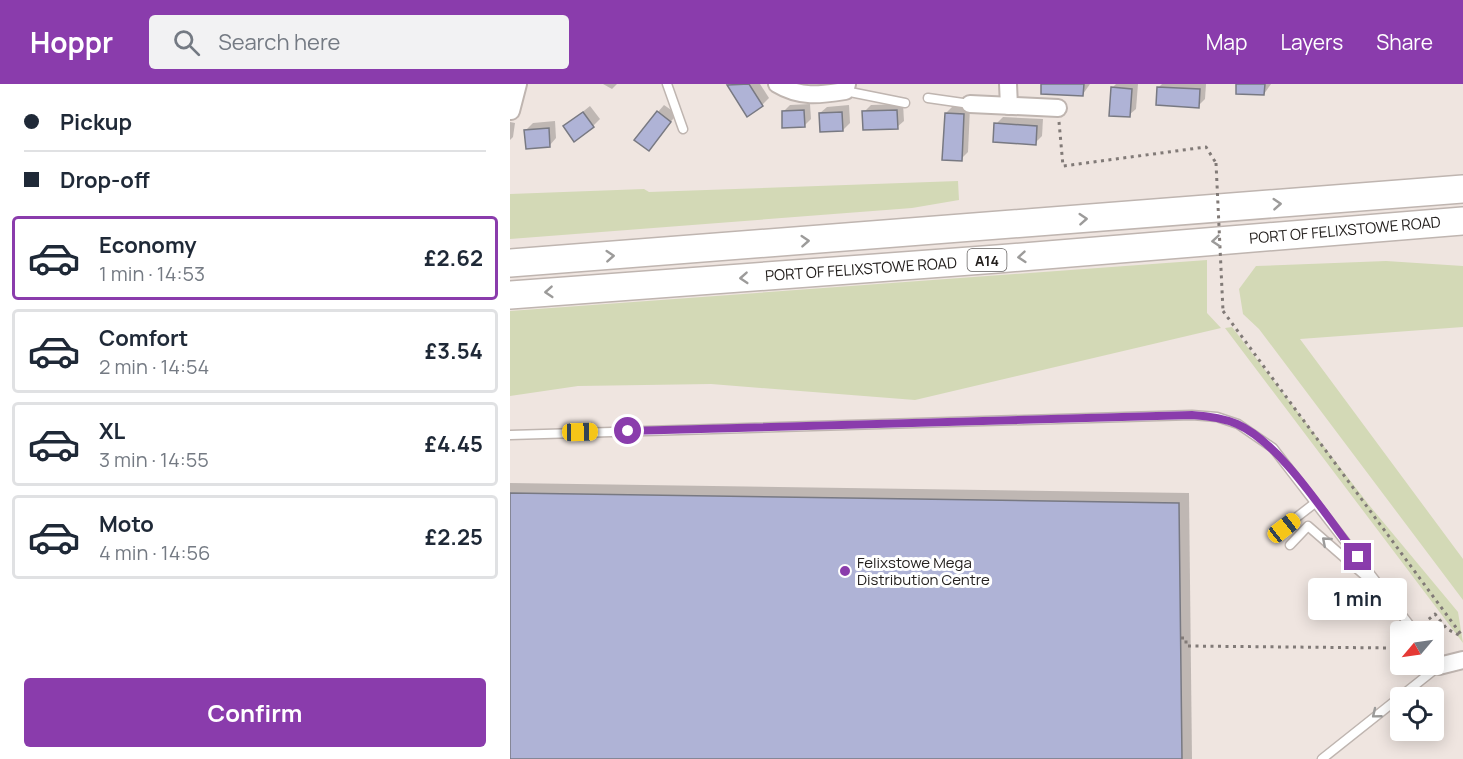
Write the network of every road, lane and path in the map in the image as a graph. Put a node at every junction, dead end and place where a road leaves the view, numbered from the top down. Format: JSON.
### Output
{"nodes":[{"id":1,"x":518,"y":84,"type":"edge"},
{"id":2,"x":668,"y":84,"type":"edge"},
{"id":3,"x":777,"y":84,"type":"edge"},
{"id":4,"x":1008,"y":84,"type":"edge"},
{"id":5,"x":846,"y":88,"type":"edge"},
{"id":6,"x":928,"y":98,"type":"dead end"},
{"id":7,"x":905,"y":102,"type":"dead end"},
{"id":8,"x":970,"y":104,"type":"joint"},
{"id":9,"x":1009,"y":106,"type":"junction"},
{"id":10,"x":1058,"y":108,"type":"joint"},
{"id":11,"x":511,"y":111,"type":"edge"},
{"id":12,"x":683,"y":129,"type":"dead end"},
{"id":13,"x":1463,"y":189,"type":"edge"},
{"id":14,"x":1463,"y":221,"type":"edge"},
{"id":15,"x":510,"y":263,"type":"edge"},
{"id":16,"x":510,"y":295,"type":"edge"},
{"id":17,"x":510,"y":435,"type":"edge"},
{"id":18,"x":1315,"y":503,"type":"junction"},
{"id":19,"x":1284,"y":528,"type":"dead end"},
{"id":20,"x":1290,"y":545,"type":"dead end"},
{"id":21,"x":1386,"y":594,"type":"junction"},
{"id":22,"x":1407,"y":621,"type":"edge"},
{"id":23,"x":1427,"y":621,"type":"edge"},
{"id":24,"x":1441,"y":621,"type":"edge"},
{"id":25,"x":1444,"y":625,"type":"edge"},
{"id":26,"x":1463,"y":637,"type":"edge"},
{"id":27,"x":1181,"y":638,"type":"dead end"},
{"id":28,"x":1390,"y":648,"type":"edge"},
{"id":29,"x":1463,"y":660,"type":"edge"},
{"id":30,"x":1444,"y":662,"type":"edge"},
{"id":31,"x":1423,"y":675,"type":"edge"},
{"id":32,"x":1322,"y":759,"type":"edge"}],
"edges":[{"from":1,"to":11,"type":"street"},
{"from":2,"to":12,"type":"lane"},
{"from":3,"to":5,"type":"street"},
{"from":4,"to":9,"type":"street"},
{"from":5,"to":7,"type":"lane"},
{"from":6,"to":8,"type":"lane"},
{"from":8,"to":9,"type":"street"},
{"from":9,"to":10,"type":"street"},
{"from":10,"to":26,"type":"path","bridge":true},
{"from":15,"to":13,"type":"highway","name":"PORT OF FELIXSTOWE ROAD","number":"A14","one_way":true},
{"from":14,"to":16,"type":"highway","name":"PORT OF FELIXSTOWE ROAD","number":"A14","one_way":true},
{"from":17,"to":18,"type":"lane"},
{"from":18,"to":19,"type":"lane"},
{"from":18,"to":21,"type":"lane"},
{"from":21,"to":20,"type":"lane","one_way":true},
{"from":21,"to":22,"type":"lane"},
{"from":23,"to":24,"type":"path"},
{"from":25,"to":26,"type":"path"},
{"from":27,"to":28,"type":"path"},
{"from":29,"to":30,"type":"street"},
{"from":31,"to":32,"type":"lane","one_way":true}]}
